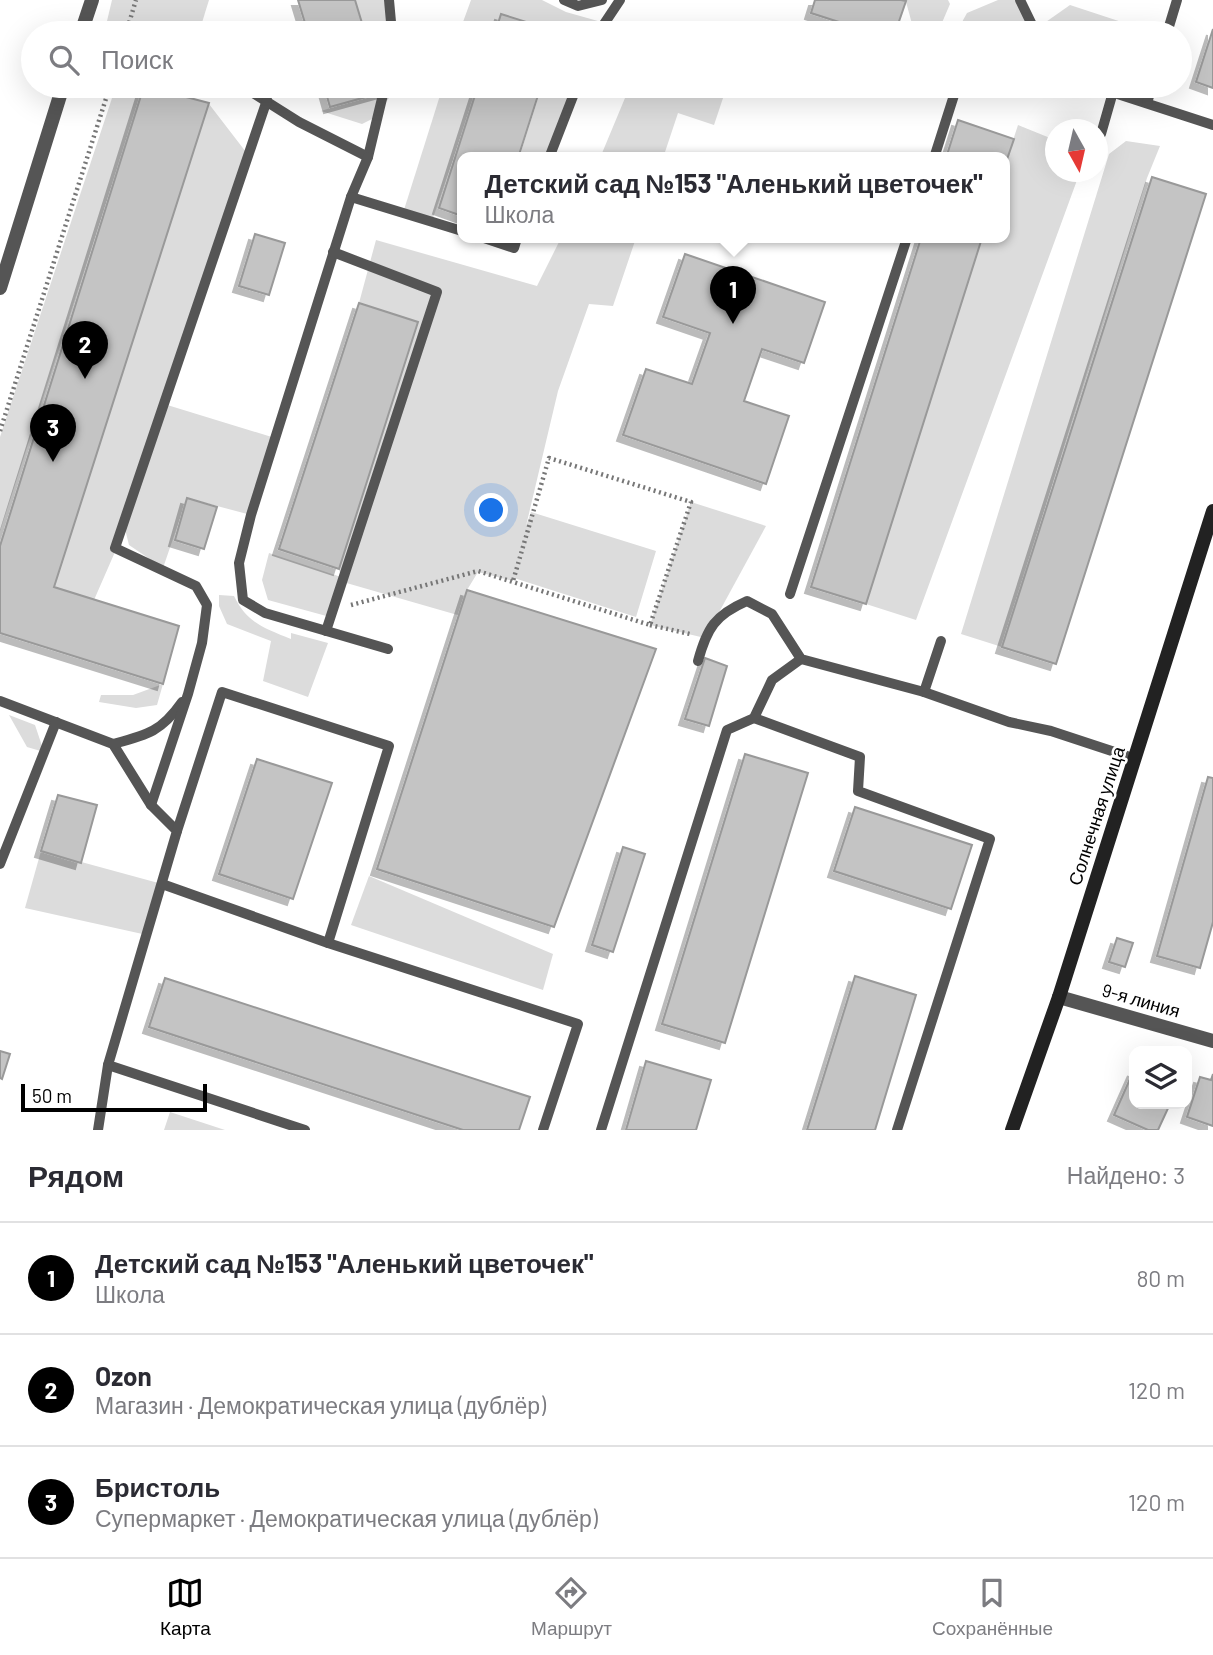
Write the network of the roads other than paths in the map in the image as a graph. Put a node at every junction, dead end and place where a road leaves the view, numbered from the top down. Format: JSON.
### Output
{"nodes":[{"id":1,"x":92,"y":0,"type":"edge"},
{"id":2,"x":389,"y":0,"type":"edge"},
{"id":3,"x":564,"y":0,"type":"edge"},
{"id":4,"x":602,"y":0,"type":"edge"},
{"id":5,"x":620,"y":0,"type":"edge"},
{"id":6,"x":1020,"y":0,"type":"edge"},
{"id":7,"x":1177,"y":0,"type":"edge"},
{"id":8,"x":85,"y":21,"type":"edge"},
{"id":9,"x":391,"y":21,"type":"edge"},
{"id":10,"x":606,"y":21,"type":"edge"},
{"id":11,"x":1030,"y":21,"type":"edge"},
{"id":12,"x":1171,"y":21,"type":"edge"},
{"id":13,"x":59,"y":98,"type":"edge"},
{"id":14,"x":263,"y":98,"type":"edge"},
{"id":15,"x":382,"y":98,"type":"edge"},
{"id":16,"x":572,"y":98,"type":"edge"},
{"id":17,"x":953,"y":98,"type":"edge"},
{"id":18,"x":1111,"y":98,"type":"edge"},
{"id":19,"x":1132,"y":98,"type":"edge"},
{"id":20,"x":1148,"y":98,"type":"edge"},
{"id":21,"x":267,"y":100,"type":"junction"},
{"id":22,"x":1147,"y":103,"type":"junction"},
{"id":23,"x":1105,"y":119,"type":"edge"},
{"id":24,"x":1213,"y":125,"type":"edge"},
{"id":25,"x":551,"y":152,"type":"edge"},
{"id":26,"x":936,"y":152,"type":"edge"},
{"id":27,"x":368,"y":157,"type":"junction"},
{"id":28,"x":351,"y":197,"type":"junction"},
{"id":29,"x":457,"y":229,"type":"edge"},
{"id":30,"x":499,"y":243,"type":"edge"},
{"id":31,"x":516,"y":243,"type":"edge"},
{"id":32,"x":905,"y":243,"type":"edge"},
{"id":33,"x":333,"y":252,"type":"junction"},
{"id":34,"x":0,"y":288,"type":"edge"},
{"id":35,"x":1213,"y":511,"type":"edge"},
{"id":36,"x":790,"y":594,"type":"dead end"},
{"id":37,"x":327,"y":631,"type":"junction"},
{"id":38,"x":941,"y":641,"type":"dead end"},
{"id":39,"x":388,"y":649,"type":"dead end"},
{"id":40,"x":801,"y":659,"type":"junction"},
{"id":41,"x":698,"y":661,"type":"dead end"},
{"id":42,"x":924,"y":692,"type":"junction"},
{"id":43,"x":188,"y":694,"type":"junction"},
{"id":44,"x":0,"y":701,"type":"edge"},
{"id":45,"x":754,"y":718,"type":"junction"},
{"id":46,"x":56,"y":722,"type":"junction"},
{"id":47,"x":113,"y":744,"type":"junction"},
{"id":48,"x":1136,"y":758,"type":"junction"},
{"id":49,"x":151,"y":805,"type":"junction"},
{"id":50,"x":177,"y":831,"type":"junction"},
{"id":51,"x":0,"y":864,"type":"edge"},
{"id":52,"x":162,"y":884,"type":"junction"},
{"id":53,"x":328,"y":943,"type":"junction"},
{"id":54,"x":1059,"y":997,"type":"junction"},
{"id":55,"x":1213,"y":1041,"type":"edge"},
{"id":56,"x":108,"y":1065,"type":"junction"},
{"id":57,"x":98,"y":1130,"type":"edge"},
{"id":58,"x":305,"y":1130,"type":"edge"},
{"id":59,"x":543,"y":1130,"type":"edge"},
{"id":60,"x":601,"y":1130,"type":"edge"},
{"id":61,"x":897,"y":1130,"type":"edge"},
{"id":62,"x":1012,"y":1130,"type":"edge"}],
"edges":[{"from":1,"to":8,"type":"street"},
{"from":2,"to":9,"type":"lane"},
{"from":3,"to":4,"type":"lane"},
{"from":5,"to":10,"type":"lane"},
{"from":6,"to":11,"type":"lane"},
{"from":7,"to":12,"type":"lane"},
{"from":13,"to":34,"type":"street"},
{"from":14,"to":21,"type":"lane"},
{"from":15,"to":27,"type":"lane"},
{"from":16,"to":25,"type":"lane"},
{"from":17,"to":26,"type":"lane"},
{"from":18,"to":23,"type":"lane"},
{"from":19,"to":22,"type":"lane"},
{"from":20,"to":22,"type":"lane"},
{"from":21,"to":27,"type":"lane"},
{"from":21,"to":43,"type":"lane"},
{"from":22,"to":24,"type":"lane"},
{"from":27,"to":28,"type":"lane"},
{"from":28,"to":29,"type":"lane"},
{"from":28,"to":33,"type":"lane"},
{"from":30,"to":31,"type":"lane"},
{"from":32,"to":36,"type":"lane"},
{"from":33,"to":37,"type":"lane"},
{"from":33,"to":37,"type":"lane"},
{"from":35,"to":48,"type":"main road","name":"Солнечная улица"},
{"from":37,"to":39,"type":"lane"},
{"from":38,"to":42,"type":"lane"},
{"from":40,"to":41,"type":"lane"},
{"from":40,"to":42,"type":"lane"},
{"from":40,"to":45,"type":"lane"},
{"from":42,"to":48,"type":"lane"},
{"from":43,"to":47,"type":"lane"},
{"from":43,"to":49,"type":"lane"},
{"from":44,"to":46,"type":"lane"},
{"from":45,"to":60,"type":"lane"},
{"from":45,"to":61,"type":"lane"},
{"from":46,"to":47,"type":"lane"},
{"from":46,"to":51,"type":"lane"},
{"from":47,"to":49,"type":"lane"},
{"from":48,"to":54,"type":"main road","name":"Солнечная улица"},
{"from":49,"to":50,"type":"lane"},
{"from":50,"to":52,"type":"lane"},
{"from":50,"to":53,"type":"lane"},
{"from":52,"to":53,"type":"lane"},
{"from":52,"to":56,"type":"lane"},
{"from":53,"to":59,"type":"lane"},
{"from":54,"to":55,"type":"street","name":"9-я линия"},
{"from":54,"to":62,"type":"main road","name":"Солнечная улица"},
{"from":56,"to":57,"type":"lane"},
{"from":56,"to":58,"type":"lane"}]}
